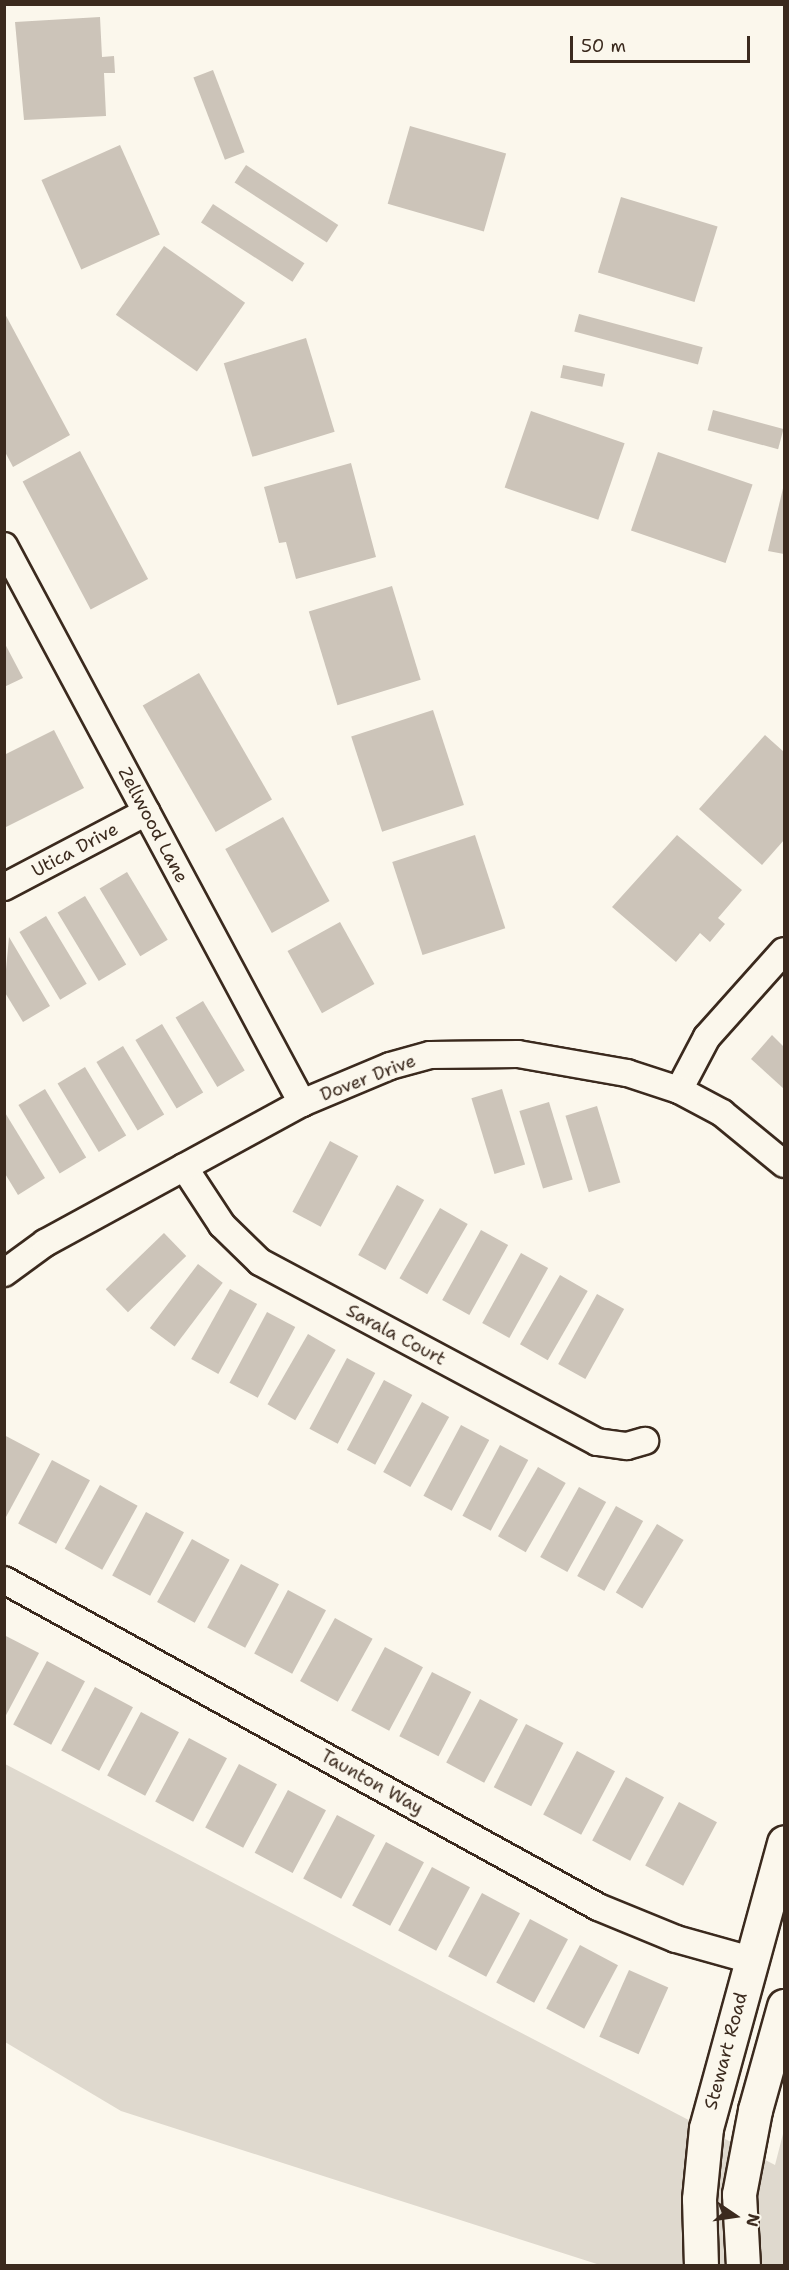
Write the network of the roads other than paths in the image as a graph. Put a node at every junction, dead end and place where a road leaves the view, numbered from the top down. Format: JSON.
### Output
{"nodes":[{"id":1,"x":6,"y":552,"type":"edge"},
{"id":2,"x":147,"y":812,"type":"junction"},
{"id":3,"x":4,"y":887,"type":"edge"},
{"id":4,"x":784,"y":951,"type":"edge"},
{"id":5,"x":679,"y":1090,"type":"junction"},
{"id":6,"x":302,"y":1103,"type":"junction"},
{"id":7,"x":784,"y":1164,"type":"edge"},
{"id":8,"x":184,"y":1167,"type":"junction"},
{"id":9,"x":4,"y":1273,"type":"edge"},
{"id":10,"x":645,"y":1441,"type":"dead end"},
{"id":11,"x":4,"y":1580,"type":"edge"},
{"id":12,"x":784,"y":1842,"type":"edge"},
{"id":13,"x":751,"y":1960,"type":"junction"},
{"id":14,"x":784,"y":2006,"type":"edge"},
{"id":15,"x":701,"y":2265,"type":"edge"},
{"id":16,"x":744,"y":2265,"type":"edge"}],
"edges":[{"from":1,"to":2,"type":"street","name":"Zellwood Lane"},
{"from":2,"to":3,"type":"street","name":"Utica Drive"},
{"from":2,"to":6,"type":"street","name":"Zellwood Lane"},
{"from":4,"to":5,"type":"street"},
{"from":5,"to":6,"type":"street","name":"Dover Drive"},
{"from":5,"to":7,"type":"street","name":"Dover Drive"},
{"from":6,"to":8,"type":"street","name":"Dover Drive"},
{"from":8,"to":9,"type":"street","name":"Dover Drive"},
{"from":8,"to":10,"type":"street","name":"Sarala Court"},
{"from":11,"to":13,"type":"street","name":"Taunton Way"},
{"from":12,"to":13,"type":"street","name":"Stewart Road"},
{"from":13,"to":15,"type":"street","name":"Stewart Road"},
{"from":14,"to":16,"type":"street"}]}
